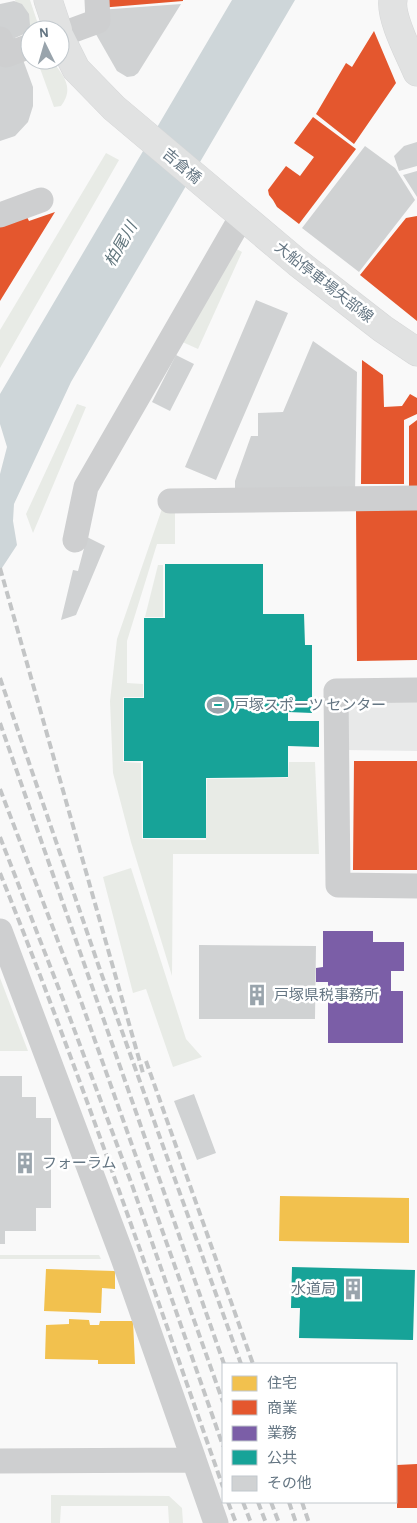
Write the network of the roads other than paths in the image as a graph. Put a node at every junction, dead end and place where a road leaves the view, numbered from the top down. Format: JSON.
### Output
{"nodes":[{"id":1,"x":48,"y":0,"type":"edge"},
{"id":2,"x":97,"y":0,"type":"edge"},
{"id":3,"x":393,"y":0,"type":"edge"},
{"id":4,"x":55,"y":20,"type":"edge"},
{"id":5,"x":70,"y":32,"type":"edge"},
{"id":6,"x":0,"y":40,"type":"edge"},
{"id":7,"x":20,"y":50,"type":"edge"},
{"id":8,"x":70,"y":57,"type":"edge"},
{"id":9,"x":417,"y":72,"type":"edge"},
{"id":10,"x":40,"y":200,"type":"dead end"},
{"id":11,"x":237,"y":212,"type":"junction"},
{"id":12,"x":0,"y":216,"type":"edge"},
{"id":13,"x":417,"y":352,"type":"edge"},
{"id":14,"x":417,"y":498,"type":"edge"},
{"id":15,"x":170,"y":500,"type":"dead end"},
{"id":16,"x":75,"y":540,"type":"dead end"},
{"id":17,"x":417,"y":690,"type":"edge"},
{"id":18,"x":417,"y":886,"type":"edge"},
{"id":19,"x":0,"y":930,"type":"edge"},
{"id":20,"x":194,"y":1460,"type":"junction"},
{"id":21,"x":0,"y":1461,"type":"edge"},
{"id":22,"x":216,"y":1523,"type":"edge"}],
"edges":[{"from":1,"to":4,"type":"main road"},
{"from":2,"to":5,"type":"street"},
{"from":3,"to":9,"type":"main road"},
{"from":6,"to":7,"type":"street"},
{"from":8,"to":11,"type":"main road","name":"吉倉橋"},
{"from":10,"to":12,"type":"street"},
{"from":11,"to":13,"type":"main road","name":"大船停車場矢部線"},
{"from":11,"to":16,"type":"street"},
{"from":14,"to":15,"type":"street"},
{"from":17,"to":18,"type":"street"},
{"from":19,"to":20,"type":"street"},
{"from":20,"to":21,"type":"street"},
{"from":20,"to":22,"type":"street"}]}
